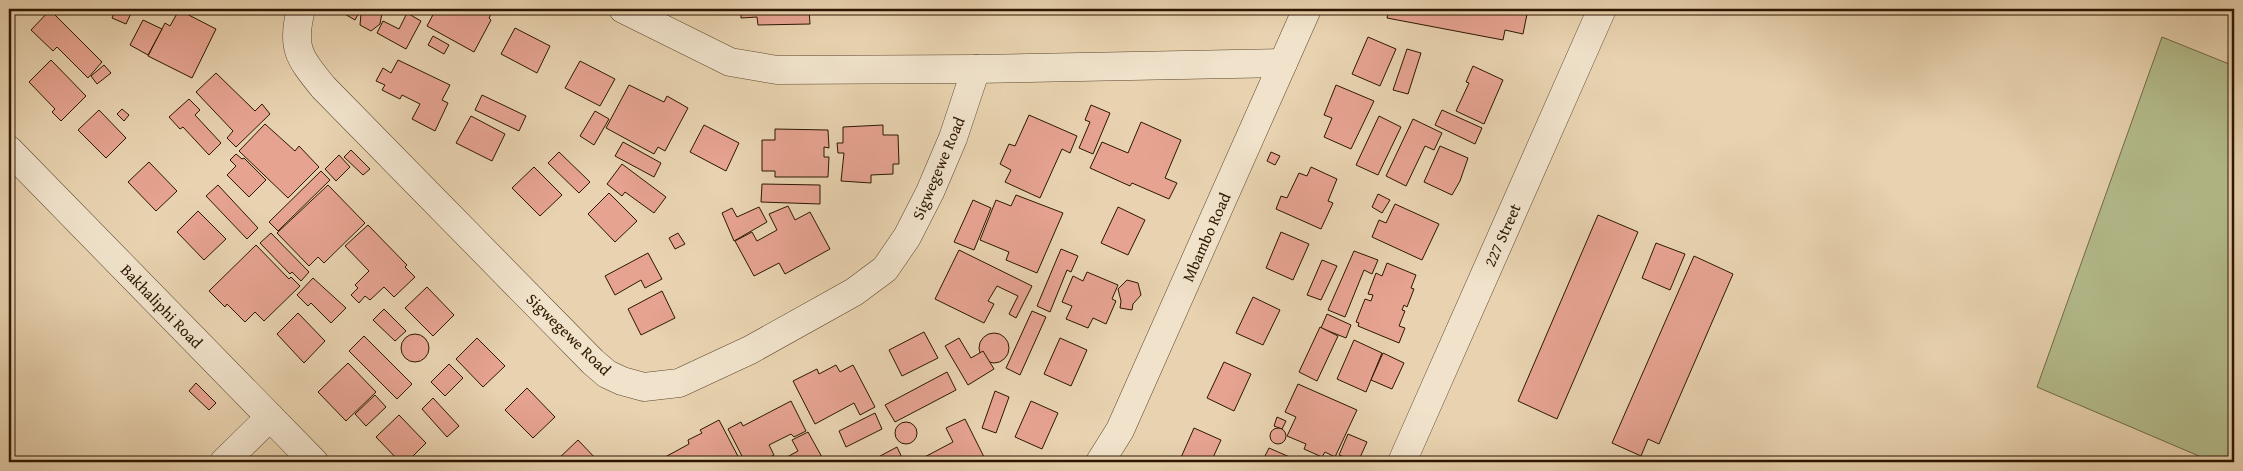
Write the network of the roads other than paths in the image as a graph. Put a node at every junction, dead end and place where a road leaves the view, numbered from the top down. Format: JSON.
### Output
{"nodes":[{"id":1,"x":301,"y":9,"type":"edge"},
{"id":2,"x":623,"y":9,"type":"edge"},
{"id":3,"x":1307,"y":9,"type":"edge"},
{"id":4,"x":1602,"y":9,"type":"edge"},
{"id":5,"x":1283,"y":63,"type":"junction"},
{"id":6,"x":976,"y":69,"type":"junction"},
{"id":7,"x":9,"y":150,"type":"edge"},
{"id":8,"x":270,"y":417,"type":"junction"},
{"id":9,"x":224,"y":462,"type":"edge"},
{"id":10,"x":314,"y":462,"type":"edge"},
{"id":11,"x":1100,"y":462,"type":"edge"},
{"id":12,"x":1402,"y":462,"type":"edge"}],
"edges":[{"from":1,"to":6,"type":"street","name":"Sigwegewe Road"},
{"from":2,"to":6,"type":"street"},
{"from":3,"to":5,"type":"street","name":"Mbambo Road"},
{"from":4,"to":12,"type":"street","name":"227 Street"},
{"from":5,"to":6,"type":"street"},
{"from":5,"to":11,"type":"street","name":"Mbambo Road"},
{"from":7,"to":8,"type":"street","name":"Bakhaliphi Road"},
{"from":8,"to":9,"type":"street"},
{"from":8,"to":10,"type":"street","name":"Bakhaliphi Road"}]}
